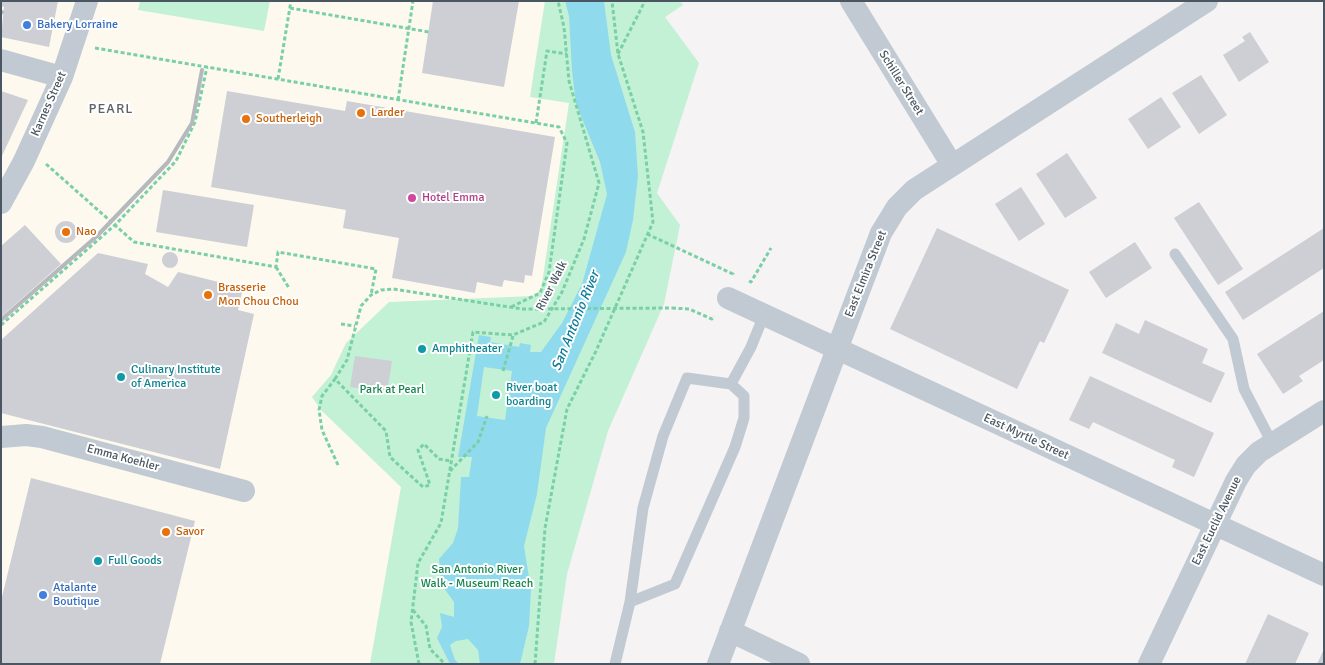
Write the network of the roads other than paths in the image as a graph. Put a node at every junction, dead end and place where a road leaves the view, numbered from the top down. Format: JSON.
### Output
{"nodes":[{"id":1,"x":87,"y":1,"type":"edge"},
{"id":2,"x":851,"y":1,"type":"edge"},
{"id":3,"x":1207,"y":1,"type":"edge"},
{"id":4,"x":1,"y":60,"type":"edge"},
{"id":5,"x":62,"y":77,"type":"junction"},
{"id":6,"x":952,"y":165,"type":"junction"},
{"id":7,"x":1,"y":203,"type":"edge"},
{"id":8,"x":1175,"y":254,"type":"dead end"},
{"id":9,"x":725,"y":297,"type":"road end"},
{"id":10,"x":764,"y":314,"type":"junction"},
{"id":11,"x":837,"y":349,"type":"junction"},
{"id":12,"x":731,"y":384,"type":"junction"},
{"id":13,"x":1324,"y":411,"type":"edge"},
{"id":14,"x":1,"y":437,"type":"edge"},
{"id":15,"x":1272,"y":443,"type":"junction"},
{"id":16,"x":244,"y":491,"type":"dead end"},
{"id":17,"x":1215,"y":525,"type":"junction"},
{"id":18,"x":1324,"y":575,"type":"edge"},
{"id":19,"x":630,"y":602,"type":"junction"},
{"id":20,"x":730,"y":631,"type":"junction"},
{"id":21,"x":615,"y":664,"type":"edge"},
{"id":22,"x":718,"y":664,"type":"edge"},
{"id":23,"x":798,"y":664,"type":"edge"},
{"id":24,"x":1149,"y":664,"type":"edge"}],
"edges":[{"from":1,"to":5,"type":"street","name":"Karnes Street"},
{"from":2,"to":6,"type":"street","name":"Schiller Street"},
{"from":3,"to":6,"type":"street","name":"East Elmira Street"},
{"from":4,"to":5,"type":"street"},
{"from":5,"to":7,"type":"street","name":"Karnes Street"},
{"from":6,"to":11,"type":"street","name":"East Elmira Street"},
{"from":8,"to":15,"type":"lane"},
{"from":9,"to":10,"type":"street","name":"East Myrtle Street"},
{"from":10,"to":11,"type":"street","name":"East Myrtle Street"},
{"from":10,"to":12,"type":"lane"},
{"from":11,"to":17,"type":"street","name":"East Myrtle Street"},
{"from":11,"to":20,"type":"street","name":"East Elmira Street"},
{"from":12,"to":19,"type":"lane"},
{"from":12,"to":19,"type":"lane"},
{"from":13,"to":15,"type":"street","name":"East Euclid Avenue"},
{"from":14,"to":16,"type":"street","name":"Emma Koehler"},
{"from":15,"to":17,"type":"street","name":"East Euclid Avenue"},
{"from":17,"to":18,"type":"street","name":"East Myrtle Street"},
{"from":17,"to":24,"type":"street","name":"East Euclid Avenue"},
{"from":19,"to":21,"type":"lane"},
{"from":20,"to":22,"type":"street","name":"East Elmira Street"},
{"from":20,"to":23,"type":"street"}]}
